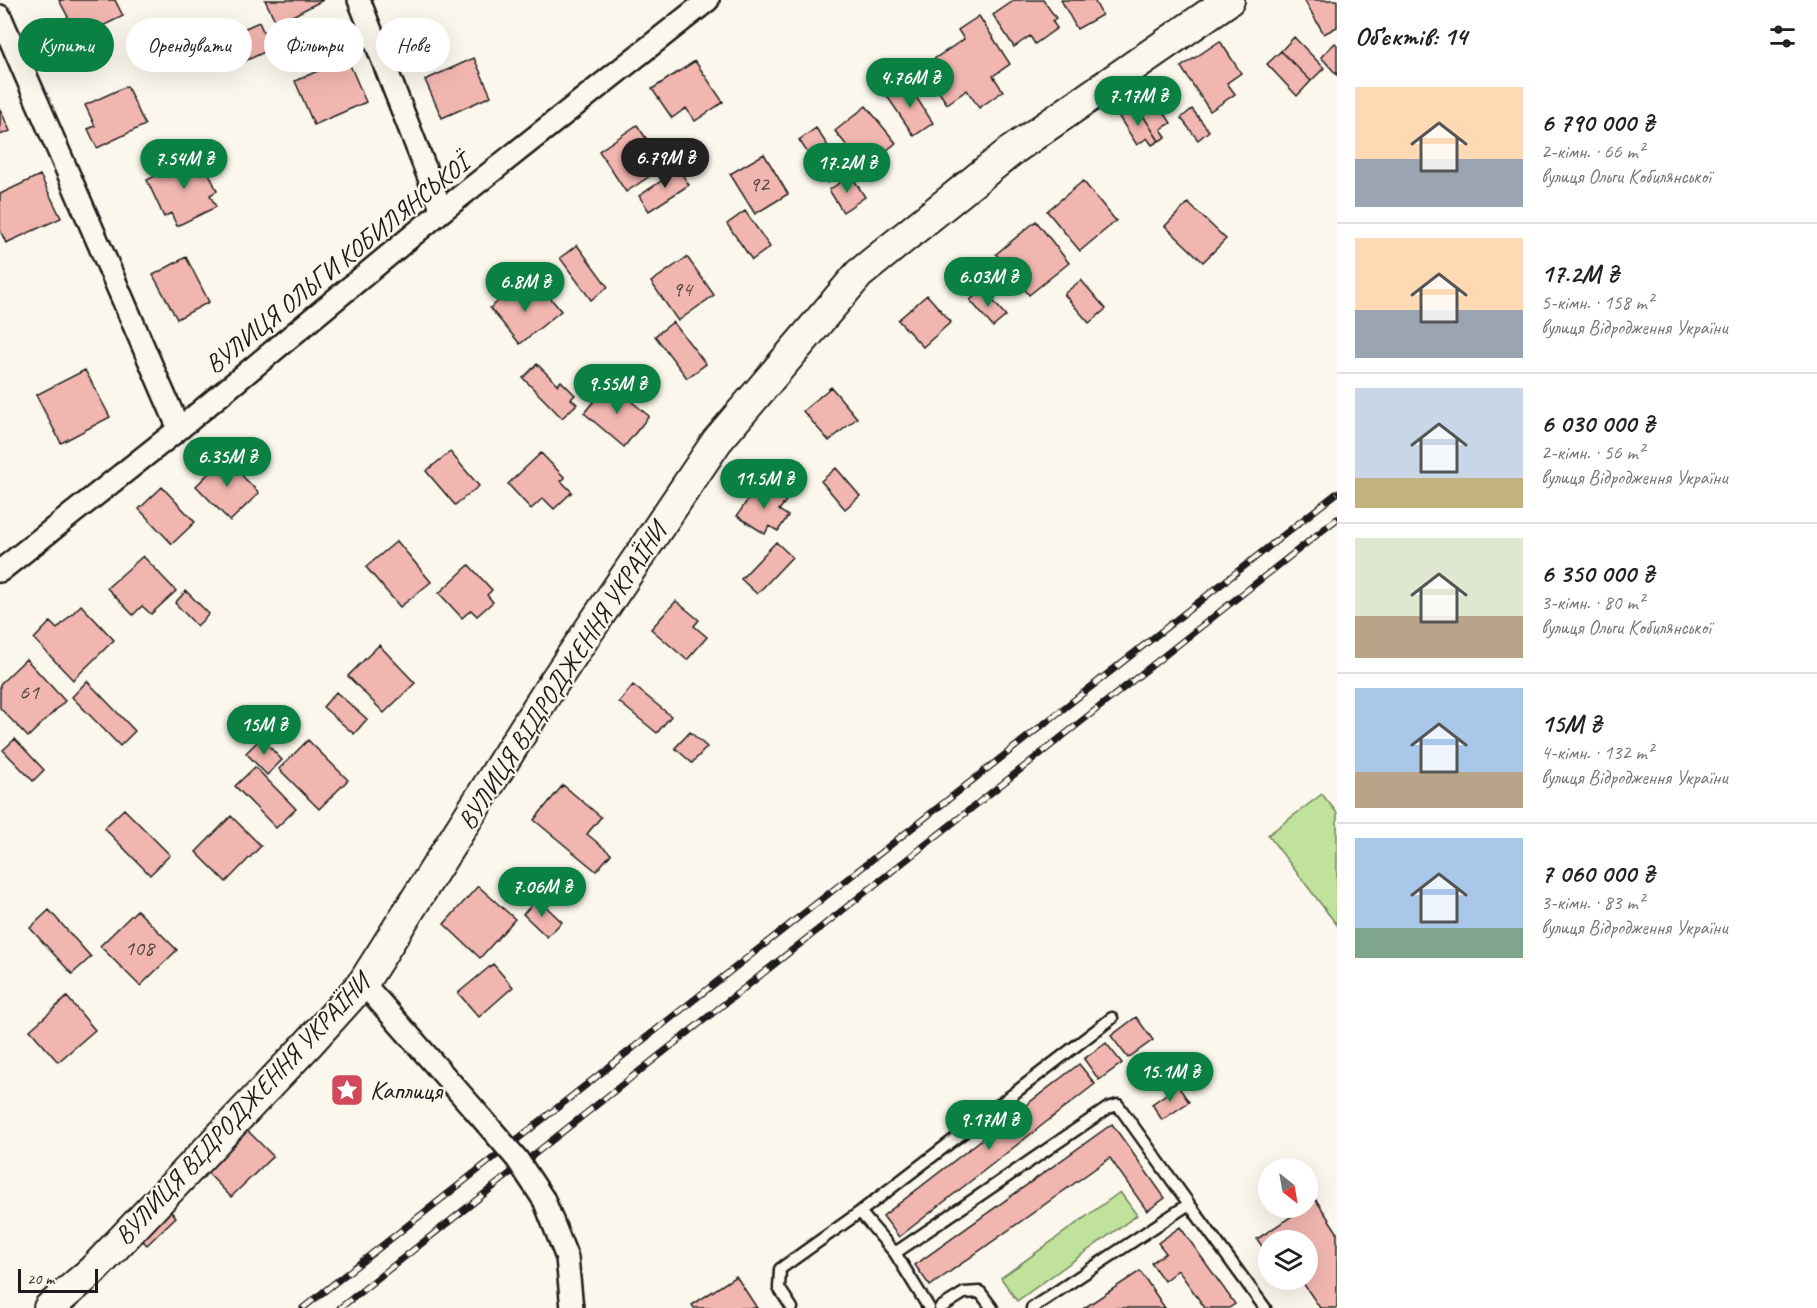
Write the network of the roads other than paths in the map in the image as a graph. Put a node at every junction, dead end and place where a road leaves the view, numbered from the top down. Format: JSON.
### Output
{"nodes":[{"id":1,"x":359,"y":0,"type":"edge"},
{"id":2,"x":708,"y":0,"type":"edge"},
{"id":3,"x":1229,"y":0,"type":"edge"},
{"id":4,"x":0,"y":16,"type":"edge"},
{"id":5,"x":442,"y":211,"type":"junction"},
{"id":6,"x":179,"y":429,"type":"junction"},
{"id":7,"x":0,"y":571,"type":"edge"},
{"id":8,"x":363,"y":983,"type":"junction"},
{"id":9,"x":1112,"y":1018,"type":"dead end"},
{"id":10,"x":1189,"y":1204,"type":"junction"},
{"id":11,"x":860,"y":1212,"type":"junction"},
{"id":12,"x":895,"y":1253,"type":"junction"},
{"id":13,"x":50,"y":1308,"type":"edge"},
{"id":14,"x":572,"y":1308,"type":"edge"},
{"id":15,"x":792,"y":1308,"type":"edge"},
{"id":16,"x":929,"y":1308,"type":"edge"},
{"id":17,"x":940,"y":1308,"type":"edge"},
{"id":18,"x":992,"y":1308,"type":"edge"},
{"id":19,"x":1032,"y":1308,"type":"edge"},
{"id":20,"x":1265,"y":1308,"type":"edge"}],
"edges":[{"from":1,"to":5,"type":"street"},
{"from":2,"to":5,"type":"street","name":"ВУЛИЦЯ ОЛЬГИ КОБИЛЯНСЬКОЇ"},
{"from":3,"to":8,"type":"street","name":"ВУЛИЦЯ ВІДРОДЖЕННЯ УКРАЇНИ"},
{"from":4,"to":6,"type":"street"},
{"from":5,"to":6,"type":"street","name":"ВУЛИЦЯ ОЛЬГИ КОБИЛЯНСЬКОЇ"},
{"from":6,"to":7,"type":"street","name":"ВУЛИЦЯ ОЛЬГИ КОБИЛЯНСЬКОЇ"},
{"from":8,"to":13,"type":"street","name":"ВУЛИЦЯ ВІДРОДЖЕННЯ УКРАЇНИ"},
{"from":8,"to":14,"type":"street","bridge":true},
{"from":9,"to":11,"type":"lane"},
{"from":10,"to":12,"type":"lane"},
{"from":10,"to":19,"type":"lane"},
{"from":10,"to":20,"type":"lane"},
{"from":11,"to":12,"type":"lane"},
{"from":11,"to":15,"type":"lane"},
{"from":12,"to":16,"type":"lane"},
{"from":17,"to":18,"type":"lane"}]}
